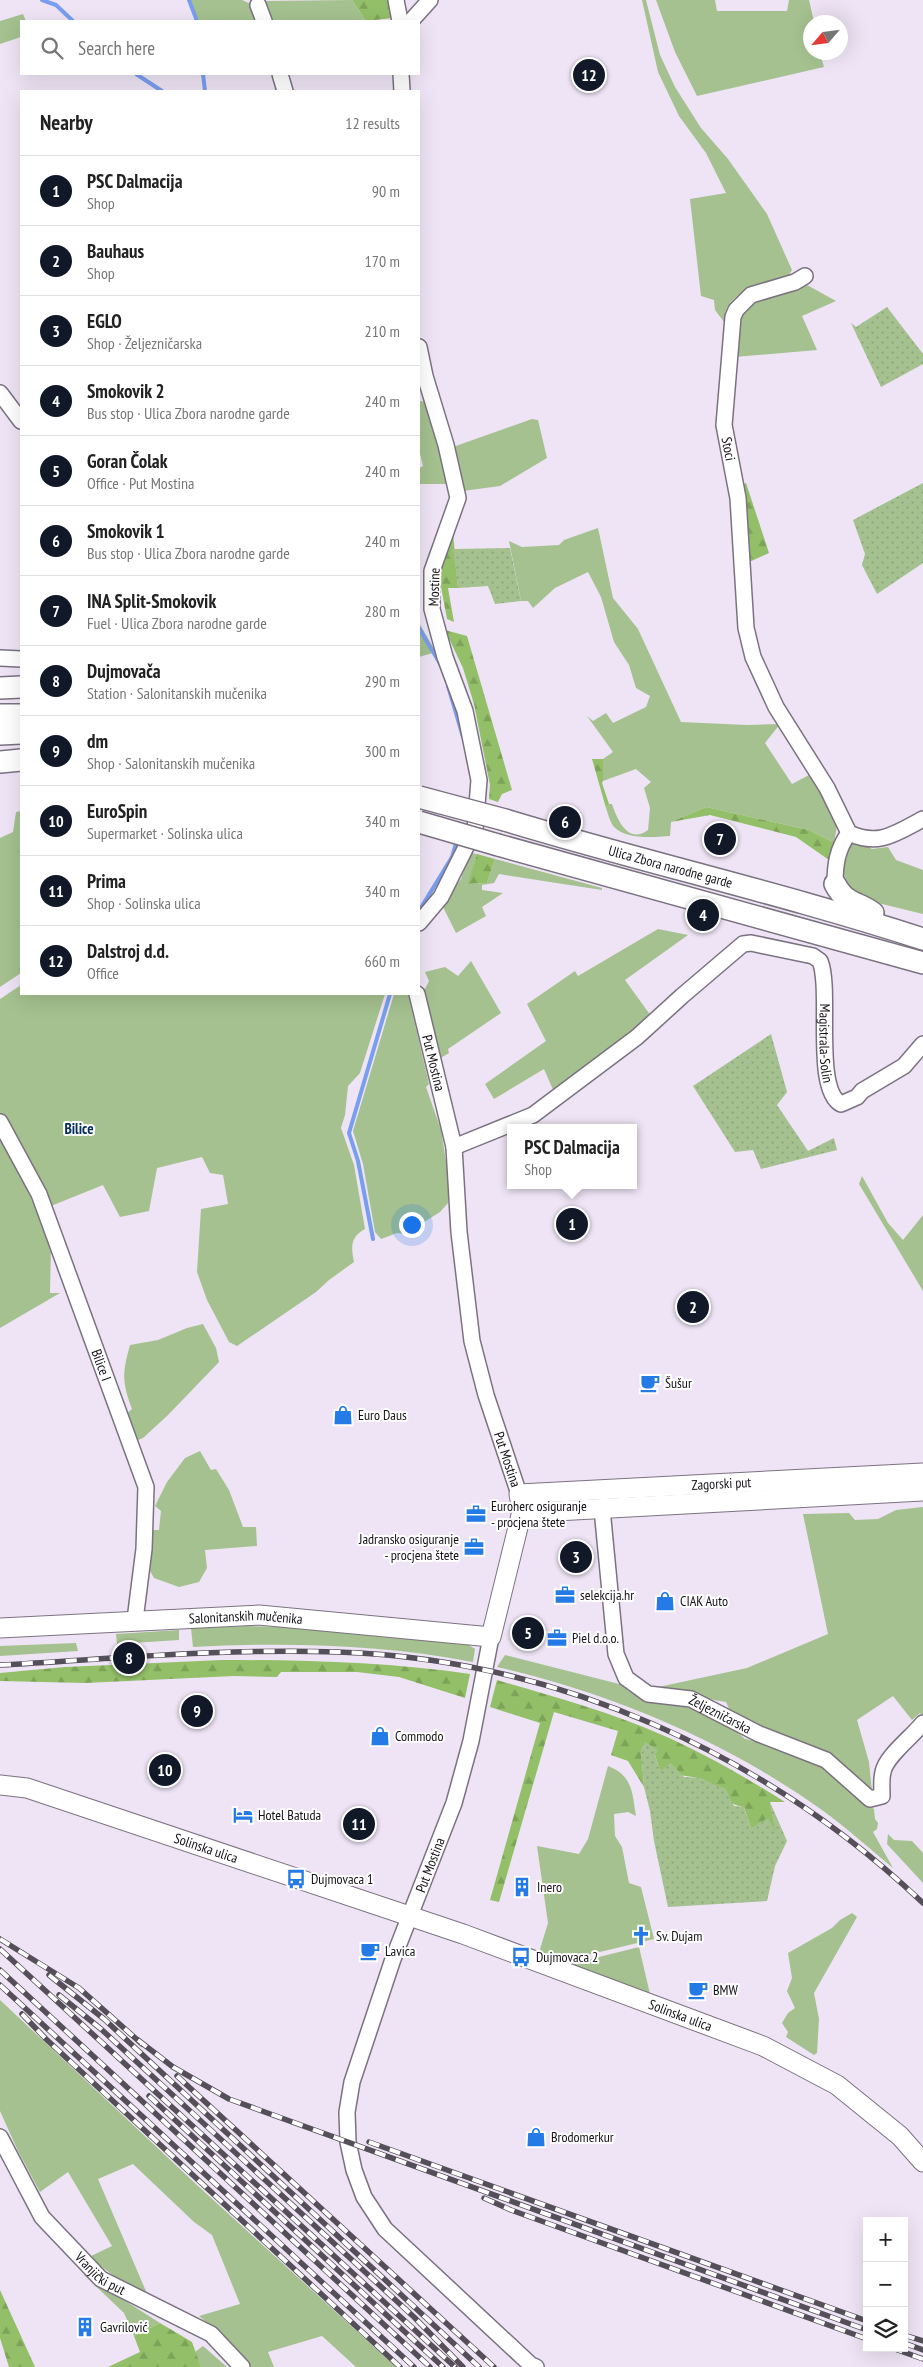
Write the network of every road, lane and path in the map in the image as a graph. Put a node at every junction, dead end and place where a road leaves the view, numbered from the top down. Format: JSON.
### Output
{"nodes":[{"id":1,"x":396,"y":0,"type":"edge"},
{"id":2,"x":430,"y":0,"type":"edge"},
{"id":3,"x":258,"y":4,"type":"dead end"},
{"id":4,"x":264,"y":20,"type":"edge"},
{"id":5,"x":400,"y":20,"type":"edge"},
{"id":6,"x":412,"y":20,"type":"edge"},
{"id":7,"x":280,"y":75,"type":"edge"},
{"id":8,"x":401,"y":75,"type":"edge"},
{"id":9,"x":285,"y":90,"type":"edge"},
{"id":10,"x":402,"y":90,"type":"edge"},
{"id":11,"x":805,"y":276,"type":"dead end"},
{"id":12,"x":420,"y":355,"type":"edge"},
{"id":13,"x":0,"y":393,"type":"edge"},
{"id":14,"x":425,"y":393,"type":"edge"},
{"id":15,"x":20,"y":420,"type":"edge"},
{"id":16,"x":0,"y":658,"type":"edge"},
{"id":17,"x":20,"y":659,"type":"edge"},
{"id":18,"x":20,"y":687,"type":"edge"},
{"id":19,"x":0,"y":688,"type":"edge"},
{"id":20,"x":20,"y":714,"type":"edge"},
{"id":21,"x":0,"y":715,"type":"edge"},
{"id":22,"x":20,"y":733,"type":"edge"},
{"id":23,"x":0,"y":734,"type":"edge"},
{"id":24,"x":20,"y":760,"type":"edge"},
{"id":25,"x":0,"y":762,"type":"edge"},
{"id":26,"x":420,"y":797,"type":"edge"},
{"id":27,"x":923,"y":820,"type":"edge"},
{"id":28,"x":420,"y":822,"type":"edge"},
{"id":29,"x":849,"y":833,"type":"junction"},
{"id":30,"x":835,"y":884,"type":"joint"},
{"id":31,"x":420,"y":922,"type":"edge"},
{"id":32,"x":895,"y":930,"type":"junction"},
{"id":33,"x":923,"y":939,"type":"edge"},
{"id":34,"x":923,"y":963,"type":"edge"},
{"id":35,"x":417,"y":995,"type":"edge"},
{"id":36,"x":923,"y":1044,"type":"edge"},
{"id":37,"x":0,"y":1122,"type":"edge"},
{"id":38,"x":511,"y":1124,"type":"edge"},
{"id":39,"x":507,"y":1126,"type":"edge"},
{"id":40,"x":454,"y":1147,"type":"junction"},
{"id":41,"x":923,"y":1473,"type":"edge"},
{"id":42,"x":923,"y":1491,"type":"edge"},
{"id":43,"x":521,"y":1502,"type":"junction"},
{"id":44,"x":602,"y":1509,"type":"junction"},
{"id":45,"x":134,"y":1620,"type":"junction"},
{"id":46,"x":0,"y":1628,"type":"edge"},
{"id":47,"x":492,"y":1637,"type":"junction"},
{"id":48,"x":923,"y":1723,"type":"edge"},
{"id":49,"x":0,"y":1785,"type":"edge"},
{"id":50,"x":410,"y":1918,"type":"junction"},
{"id":51,"x":0,"y":2137,"type":"edge"},
{"id":52,"x":923,"y":2162,"type":"edge"},
{"id":53,"x":242,"y":2367,"type":"edge"},
{"id":54,"x":536,"y":2367,"type":"edge"}],
"edges":[{"from":1,"to":5,"type":"street"},
{"from":2,"to":6,"type":"street"},
{"from":3,"to":4,"type":"street"},
{"from":7,"to":9,"type":"street"},
{"from":8,"to":10,"type":"street"},
{"from":11,"to":29,"type":"street","name":"Stoci"},
{"from":12,"to":14,"type":"street","name":"Mostine"},
{"from":13,"to":15,"type":"street"},
{"from":14,"to":31,"type":"street","name":"Mostine"},
{"from":16,"to":17,"type":"street"},
{"from":18,"to":19,"type":"highway"},
{"from":20,"to":21,"type":"highway"},
{"from":22,"to":23,"type":"highway"},
{"from":24,"to":25,"type":"highway"},
{"from":26,"to":32,"type":"highway","name":"Ulica Zbora narodne garde","bridge":true},
{"from":27,"to":29,"type":"street"},
{"from":28,"to":34,"type":"highway","name":"Ulica Zbora narodne garde","bridge":true},
{"from":29,"to":30,"type":"street"},
{"from":30,"to":32,"type":"highway"},
{"from":32,"to":33,"type":"highway","name":"Ulica Zbora narodne garde"},
{"from":35,"to":40,"type":"street","name":"Put Mostina"},
{"from":36,"to":38,"type":"street","name":"Magistrala-Solin"},
{"from":37,"to":45,"type":"street","name":"Bilice I"},
{"from":39,"to":40,"type":"street","name":"Magistrala-Solin"},
{"from":40,"to":43,"type":"street","name":"Put Mostina"},
{"from":41,"to":43,"type":"main road","name":"Zagorski put"},
{"from":42,"to":44,"type":"main road","name":"Zagorski put"},
{"from":43,"to":44,"type":"main road","name":"Zagorski put"},
{"from":43,"to":47,"type":"main road","name":"Put Mostina"},
{"from":44,"to":48,"type":"street","name":"Željezničarska"},
{"from":45,"to":46,"type":"main road","name":"Salonitanskih mučenika"},
{"from":45,"to":47,"type":"main road","name":"Salonitanskih mučenika"},
{"from":47,"to":50,"type":"street","name":"Put Mostina"},
{"from":49,"to":50,"type":"main road","name":"Solinska ulica"},
{"from":50,"to":52,"type":"main road","name":"Solinska ulica"},
{"from":50,"to":54,"type":"street"},
{"from":51,"to":53,"type":"street","name":"Vranjički put"}]}
